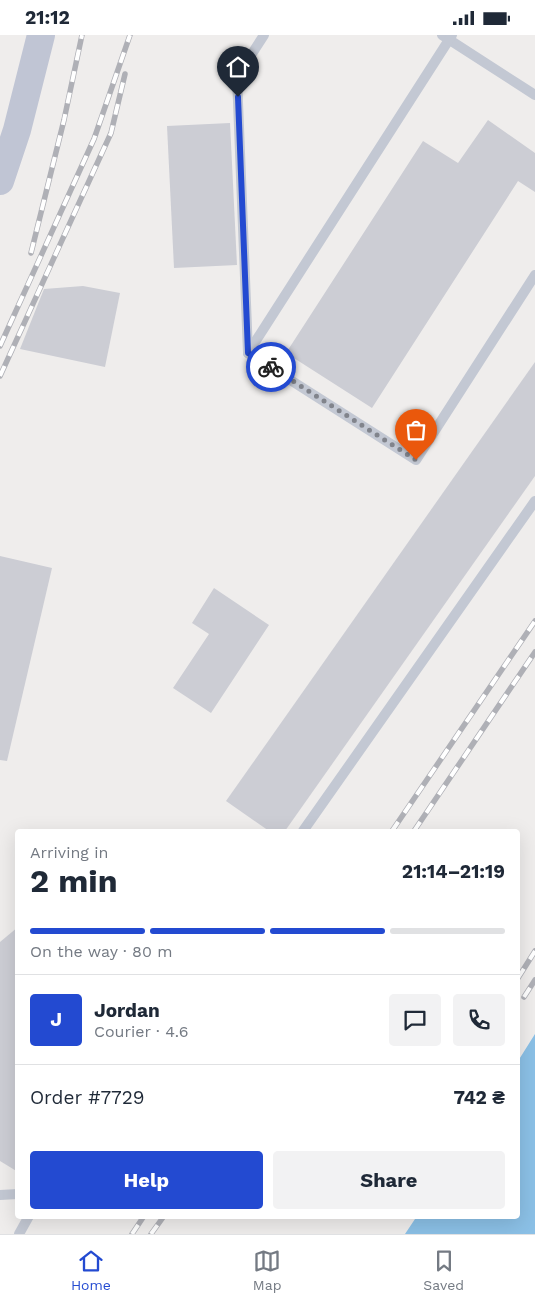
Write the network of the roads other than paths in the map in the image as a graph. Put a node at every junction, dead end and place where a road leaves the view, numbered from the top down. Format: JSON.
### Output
{"nodes":[{"id":1,"x":41,"y":35,"type":"edge"},
{"id":2,"x":264,"y":35,"type":"edge"},
{"id":3,"x":448,"y":37,"type":"edge"},
{"id":4,"x":535,"y":95,"type":"edge"},
{"id":5,"x":0,"y":181,"type":"edge"},
{"id":6,"x":535,"y":275,"type":"edge"},
{"id":7,"x":248,"y":353,"type":"junction"},
{"id":8,"x":535,"y":501,"type":"edge"},
{"id":9,"x":304,"y":829,"type":"edge"},
{"id":10,"x":15,"y":1194,"type":"edge"},
{"id":11,"x":0,"y":1195,"type":"edge"},
{"id":12,"x":27,"y":1219,"type":"edge"},
{"id":13,"x":18,"y":1234,"type":"edge"}],
"edges":[{"from":1,"to":5,"type":"street"},
{"from":2,"to":7,"type":"lane"},
{"from":3,"to":4,"type":"lane"},
{"from":3,"to":7,"type":"lane"},
{"from":6,"to":7,"type":"lane"},
{"from":8,"to":9,"type":"lane"},
{"from":10,"to":11,"type":"lane"},
{"from":12,"to":13,"type":"lane"}]}
